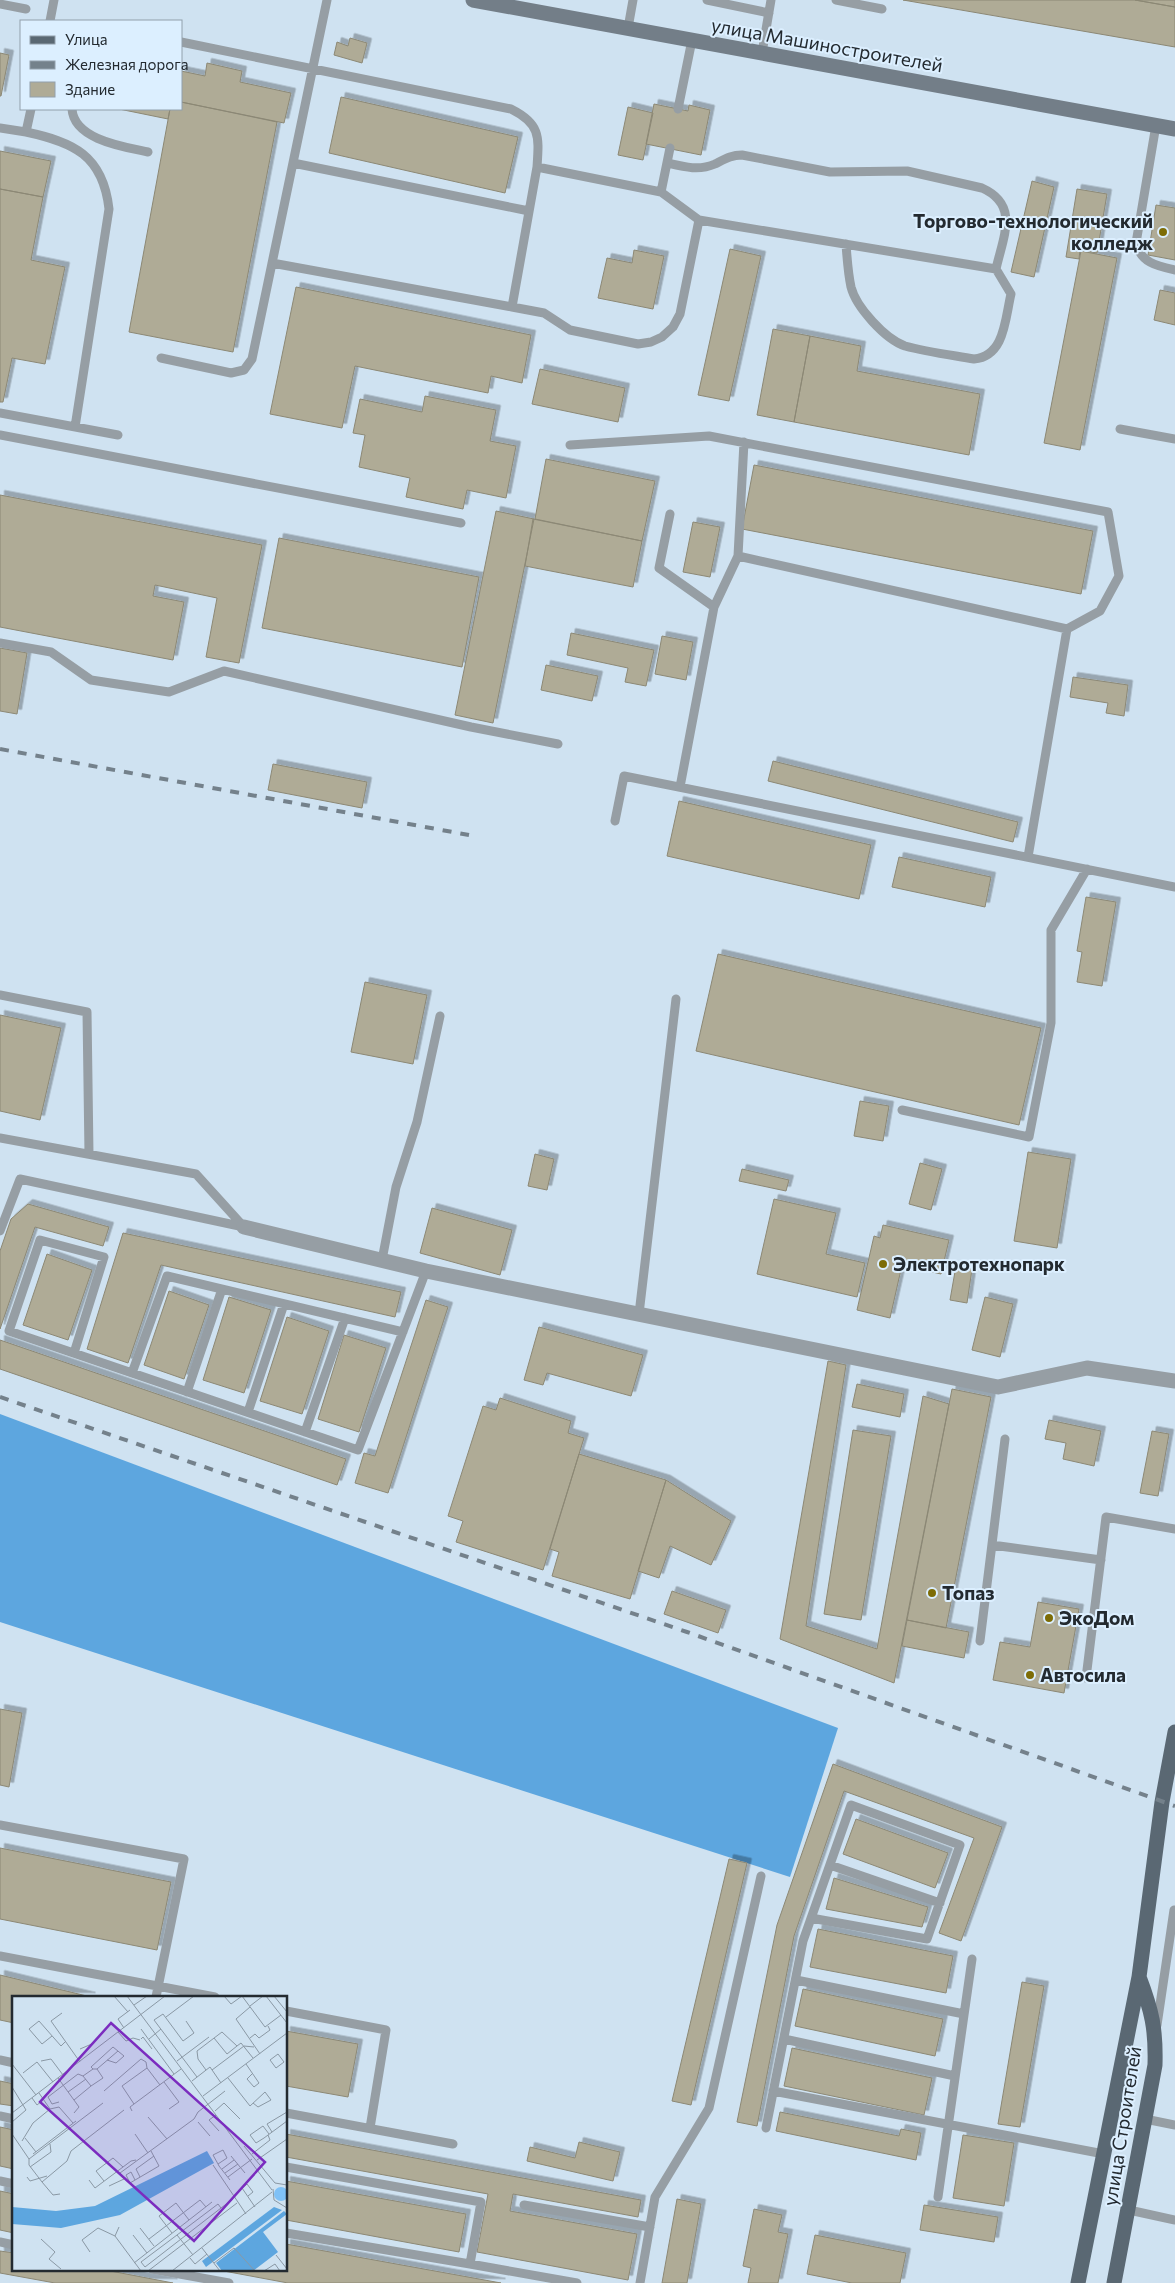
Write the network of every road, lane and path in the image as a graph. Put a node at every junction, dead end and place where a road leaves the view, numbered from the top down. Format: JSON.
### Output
{"nodes":[{"id":1,"x":54,"y":0,"type":"edge"},
{"id":2,"x":327,"y":0,"type":"edge"},
{"id":3,"x":473,"y":0,"type":"edge"},
{"id":4,"x":633,"y":0,"type":"edge"},
{"id":5,"x":706,"y":0,"type":"edge"},
{"id":6,"x":771,"y":0,"type":"edge"},
{"id":7,"x":836,"y":0,"type":"edge"},
{"id":8,"x":0,"y":4,"type":"edge"},
{"id":9,"x":26,"y":9,"type":"dead end"},
{"id":10,"x":882,"y":9,"type":"dead end"},
{"id":11,"x":769,"y":12,"type":"junction"},
{"id":12,"x":50,"y":20,"type":"edge"},
{"id":13,"x":628,"y":28,"type":"junction"},
{"id":14,"x":692,"y":40,"type":"junction"},
{"id":15,"x":182,"y":42,"type":"edge"},
{"id":16,"x":762,"y":53,"type":"junction"},
{"id":17,"x":313,"y":67,"type":"junction"},
{"id":18,"x":678,"y":109,"type":"dead end"},
{"id":19,"x":31,"y":110,"type":"edge"},
{"id":20,"x":72,"y":110,"type":"edge"},
{"id":21,"x":1156,"y":125,"type":"junction"},
{"id":22,"x":0,"y":128,"type":"edge"},
{"id":23,"x":1175,"y":129,"type":"edge"},
{"id":24,"x":26,"y":132,"type":"junction"},
{"id":25,"x":670,"y":148,"type":"dead end"},
{"id":26,"x":148,"y":152,"type":"dead end"},
{"id":27,"x":667,"y":163,"type":"junction"},
{"id":28,"x":293,"y":164,"type":"junction"},
{"id":29,"x":537,"y":167,"type":"junction"},
{"id":30,"x":661,"y":192,"type":"junction"},
{"id":31,"x":530,"y":211,"type":"junction"},
{"id":32,"x":699,"y":220,"type":"junction"},
{"id":33,"x":846,"y":244,"type":"junction"},
{"id":34,"x":272,"y":263,"type":"junction"},
{"id":35,"x":996,"y":269,"type":"junction"},
{"id":36,"x":1175,"y":270,"type":"edge"},
{"id":37,"x":512,"y":307,"type":"junction"},
{"id":38,"x":161,"y":358,"type":"dead end"},
{"id":39,"x":0,"y":413,"type":"edge"},
{"id":40,"x":75,"y":427,"type":"junction"},
{"id":41,"x":1120,"y":429,"type":"dead end"},
{"id":42,"x":118,"y":435,"type":"dead end"},
{"id":43,"x":0,"y":436,"type":"edge"},
{"id":44,"x":1175,"y":439,"type":"edge"},
{"id":45,"x":744,"y":442,"type":"junction"},
{"id":46,"x":570,"y":445,"type":"dead end"},
{"id":47,"x":670,"y":514,"type":"dead end"},
{"id":48,"x":461,"y":523,"type":"dead end"},
{"id":49,"x":738,"y":556,"type":"junction"},
{"id":50,"x":714,"y":607,"type":"junction"},
{"id":51,"x":1067,"y":629,"type":"junction"},
{"id":52,"x":0,"y":644,"type":"edge"},
{"id":53,"x":558,"y":744,"type":"dead end"},
{"id":54,"x":680,"y":787,"type":"junction"},
{"id":55,"x":615,"y":821,"type":"dead end"},
{"id":56,"x":1028,"y":857,"type":"junction"},
{"id":57,"x":1087,"y":869,"type":"junction"},
{"id":58,"x":1175,"y":887,"type":"edge"},
{"id":59,"x":0,"y":995,"type":"edge"},
{"id":60,"x":676,"y":999,"type":"dead end"},
{"id":61,"x":440,"y":1016,"type":"dead end"},
{"id":62,"x":902,"y":1110,"type":"dead end"},
{"id":63,"x":0,"y":1138,"type":"edge"},
{"id":64,"x":89,"y":1154,"type":"junction"},
{"id":65,"x":244,"y":1227,"type":"junction"},
{"id":66,"x":0,"y":1231,"type":"edge"},
{"id":67,"x":382,"y":1260,"type":"junction"},
{"id":68,"x":426,"y":1271,"type":"junction"},
{"id":69,"x":222,"y":1289,"type":"junction"},
{"id":70,"x":284,"y":1304,"type":"junction"},
{"id":71,"x":639,"y":1314,"type":"junction"},
{"id":72,"x":345,"y":1318,"type":"junction"},
{"id":73,"x":403,"y":1332,"type":"junction"},
{"id":74,"x":74,"y":1353,"type":"junction"},
{"id":75,"x":132,"y":1372,"type":"junction"},
{"id":76,"x":1175,"y":1380,"type":"edge"},
{"id":77,"x":187,"y":1392,"type":"junction"},
{"id":78,"x":248,"y":1412,"type":"junction"},
{"id":79,"x":305,"y":1432,"type":"junction"},
{"id":80,"x":1005,"y":1438,"type":"dead end"},
{"id":81,"x":1175,"y":1529,"type":"edge"},
{"id":82,"x":992,"y":1545,"type":"junction"},
{"id":83,"x":1101,"y":1560,"type":"junction"},
{"id":84,"x":980,"y":1641,"type":"dead end"},
{"id":85,"x":1086,"y":1678,"type":"dead end"},
{"id":86,"x":1175,"y":1732,"type":"edge"},
{"id":87,"x":0,"y":1824,"type":"edge"},
{"id":88,"x":830,"y":1865,"type":"junction"},
{"id":89,"x":760,"y":1876,"type":"dead end"},
{"id":90,"x":940,"y":1903,"type":"junction"},
{"id":91,"x":1174,"y":1910,"type":"edge"},
{"id":92,"x":811,"y":1918,"type":"junction"},
{"id":93,"x":0,"y":1956,"type":"edge"},
{"id":94,"x":972,"y":1959,"type":"dead end"},
{"id":95,"x":1139,"y":1977,"type":"junction"},
{"id":96,"x":796,"y":1980,"type":"junction"},
{"id":97,"x":158,"y":1986,"type":"junction"},
{"id":98,"x":156,"y":1996,"type":"edge"},
{"id":99,"x":209,"y":1996,"type":"edge"},
{"id":100,"x":288,"y":2010,"type":"edge"},
{"id":101,"x":964,"y":2014,"type":"junction"},
{"id":102,"x":1156,"y":2033,"type":"junction"},
{"id":103,"x":784,"y":2039,"type":"junction"},
{"id":104,"x":955,"y":2076,"type":"junction"},
{"id":105,"x":774,"y":2091,"type":"junction"},
{"id":106,"x":288,"y":2113,"type":"edge"},
{"id":107,"x":1145,"y":2119,"type":"junction"},
{"id":108,"x":948,"y":2124,"type":"junction"},
{"id":109,"x":1175,"y":2125,"type":"edge"},
{"id":110,"x":370,"y":2128,"type":"junction"},
{"id":111,"x":766,"y":2128,"type":"dead end"},
{"id":112,"x":454,"y":2144,"type":"dead end"},
{"id":113,"x":1104,"y":2154,"type":"junction"},
{"id":114,"x":288,"y":2167,"type":"edge"},
{"id":115,"x":938,"y":2197,"type":"dead end"},
{"id":116,"x":524,"y":2205,"type":"dead end"},
{"id":117,"x":1129,"y":2210,"type":"junction"},
{"id":118,"x":1175,"y":2220,"type":"edge"},
{"id":119,"x":650,"y":2226,"type":"junction"},
{"id":120,"x":288,"y":2233,"type":"edge"},
{"id":121,"x":470,"y":2264,"type":"junction"},
{"id":122,"x":158,"y":2270,"type":"edge"},
{"id":123,"x":229,"y":2283,"type":"edge"},
{"id":124,"x":577,"y":2283,"type":"edge"},
{"id":125,"x":640,"y":2283,"type":"edge"},
{"id":126,"x":1078,"y":2283,"type":"edge"},
{"id":127,"x":1114,"y":2283,"type":"edge"}],
"edges":[{"from":1,"to":12,"type":"lane"},
{"from":2,"to":17,"type":"lane"},
{"from":3,"to":13,"type":"main road","name":"улица Машиностроителей"},
{"from":4,"to":13,"type":"lane"},
{"from":5,"to":11,"type":"lane"},
{"from":6,"to":11,"type":"lane"},
{"from":7,"to":10,"type":"lane"},
{"from":8,"to":9,"type":"lane"},
{"from":11,"to":16,"type":"lane"},
{"from":13,"to":14,"type":"main road","name":"улица Машиностроителей"},
{"from":14,"to":16,"type":"main road","name":"улица Машиностроителей"},
{"from":14,"to":18,"type":"lane"},
{"from":15,"to":17,"type":"lane"},
{"from":16,"to":21,"type":"main road","name":"улица Машиностроителей"},
{"from":17,"to":28,"type":"lane"},
{"from":17,"to":29,"type":"lane"},
{"from":19,"to":24,"type":"lane"},
{"from":20,"to":26,"type":"lane"},
{"from":21,"to":23,"type":"main road","name":"улица Машиностроителей"},
{"from":21,"to":36,"type":"lane"},
{"from":22,"to":24,"type":"lane"},
{"from":24,"to":40,"type":"lane"},
{"from":25,"to":27,"type":"lane"},
{"from":27,"to":30,"type":"lane"},
{"from":27,"to":35,"type":"lane"},
{"from":28,"to":31,"type":"lane"},
{"from":28,"to":34,"type":"lane"},
{"from":29,"to":30,"type":"lane"},
{"from":29,"to":31,"type":"lane"},
{"from":30,"to":32,"type":"lane"},
{"from":31,"to":37,"type":"lane"},
{"from":32,"to":33,"type":"lane"},
{"from":32,"to":37,"type":"lane"},
{"from":33,"to":35,"type":"lane"},
{"from":33,"to":35,"type":"lane"},
{"from":34,"to":37,"type":"lane"},
{"from":34,"to":38,"type":"lane"},
{"from":39,"to":40,"type":"lane"},
{"from":40,"to":42,"type":"lane"},
{"from":41,"to":44,"type":"lane"},
{"from":43,"to":48,"type":"lane"},
{"from":45,"to":46,"type":"lane"},
{"from":45,"to":49,"type":"lane"},
{"from":45,"to":51,"type":"lane"},
{"from":47,"to":50,"type":"lane"},
{"from":49,"to":50,"type":"lane"},
{"from":49,"to":51,"type":"lane"},
{"from":50,"to":54,"type":"lane"},
{"from":51,"to":56,"type":"lane"},
{"from":52,"to":53,"type":"lane"},
{"from":54,"to":55,"type":"lane"},
{"from":54,"to":56,"type":"lane"},
{"from":56,"to":57,"type":"lane"},
{"from":57,"to":58,"type":"lane"},
{"from":57,"to":62,"type":"lane"},
{"from":59,"to":64,"type":"lane"},
{"from":60,"to":71,"type":"lane"},
{"from":61,"to":67,"type":"lane"},
{"from":63,"to":64,"type":"lane"},
{"from":64,"to":65,"type":"lane"},
{"from":65,"to":66,"type":"lane"},
{"from":65,"to":67,"type":"street"},
{"from":67,"to":68,"type":"street"},
{"from":68,"to":71,"type":"street"},
{"from":68,"to":73,"type":"lane"},
{"from":69,"to":70,"type":"lane"},
{"from":69,"to":75,"type":"lane"},
{"from":69,"to":77,"type":"lane"},
{"from":70,"to":72,"type":"lane"},
{"from":70,"to":78,"type":"lane"},
{"from":71,"to":76,"type":"street"},
{"from":72,"to":73,"type":"lane"},
{"from":72,"to":79,"type":"lane"},
{"from":73,"to":79,"type":"lane"},
{"from":74,"to":74,"type":"lane"},
{"from":74,"to":75,"type":"lane"},
{"from":75,"to":77,"type":"lane"},
{"from":77,"to":78,"type":"lane"},
{"from":78,"to":79,"type":"lane"},
{"from":80,"to":82,"type":"lane"},
{"from":81,"to":83,"type":"lane"},
{"from":82,"to":83,"type":"lane"},
{"from":82,"to":84,"type":"lane"},
{"from":83,"to":85,"type":"lane"},
{"from":86,"to":95,"type":"main road","name":"улица Строителей"},
{"from":87,"to":97,"type":"lane"},
{"from":88,"to":90,"type":"lane"},
{"from":88,"to":90,"type":"lane"},
{"from":88,"to":92,"type":"lane"},
{"from":89,"to":119,"type":"lane"},
{"from":90,"to":92,"type":"lane"},
{"from":91,"to":102,"type":"lane"},
{"from":92,"to":96,"type":"lane"},
{"from":93,"to":97,"type":"lane"},
{"from":94,"to":101,"type":"lane"},
{"from":95,"to":102,"type":"main road","name":"улица Строителей"},
{"from":95,"to":113,"type":"main road","name":"улица Строителей"},
{"from":96,"to":101,"type":"lane"},
{"from":96,"to":103,"type":"lane"},
{"from":97,"to":98,"type":"lane"},
{"from":97,"to":99,"type":"lane"},
{"from":100,"to":110,"type":"lane"},
{"from":101,"to":104,"type":"lane"},
{"from":102,"to":107,"type":"main road","name":"улица Строителей"},
{"from":103,"to":104,"type":"lane"},
{"from":103,"to":105,"type":"lane"},
{"from":104,"to":108,"type":"lane"},
{"from":105,"to":108,"type":"lane"},
{"from":105,"to":111,"type":"lane"},
{"from":106,"to":110,"type":"lane"},
{"from":107,"to":109,"type":"lane"},
{"from":107,"to":117,"type":"main road","name":"улица Строителей"},
{"from":108,"to":113,"type":"lane"},
{"from":108,"to":115,"type":"lane"},
{"from":110,"to":112,"type":"lane"},
{"from":113,"to":126,"type":"main road","name":"улица Строителей"},
{"from":114,"to":121,"type":"lane"},
{"from":116,"to":119,"type":"lane"},
{"from":117,"to":118,"type":"lane"},
{"from":117,"to":127,"type":"main road","name":"улица Строителей"},
{"from":119,"to":125,"type":"lane"},
{"from":120,"to":121,"type":"lane"},
{"from":121,"to":124,"type":"lane"},
{"from":122,"to":123,"type":"lane"}]}
